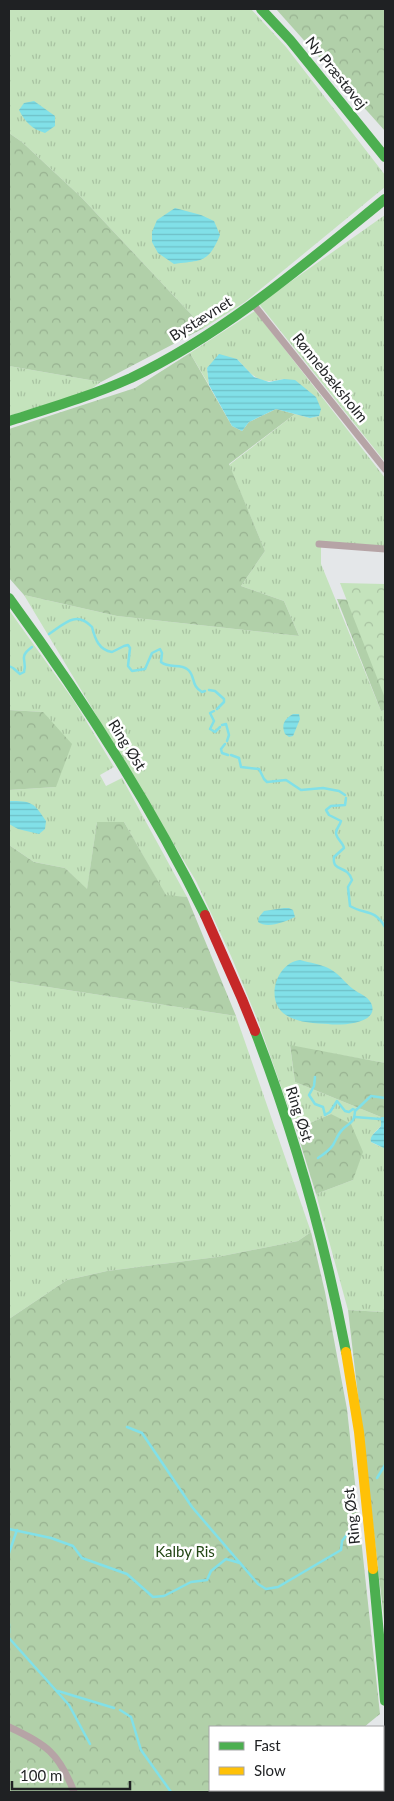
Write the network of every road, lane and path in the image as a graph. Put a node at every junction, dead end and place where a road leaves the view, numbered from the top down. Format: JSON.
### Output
{"nodes":[{"id":1,"x":261,"y":9,"type":"edge"},
{"id":2,"x":385,"y":158,"type":"edge"},
{"id":3,"x":385,"y":199,"type":"edge"},
{"id":4,"x":253,"y":304,"type":"junction"},
{"id":5,"x":9,"y":421,"type":"edge"},
{"id":6,"x":385,"y":470,"type":"edge"},
{"id":7,"x":319,"y":544,"type":"dead end"},
{"id":8,"x":385,"y":549,"type":"edge"},
{"id":9,"x":9,"y":598,"type":"edge"},
{"id":10,"x":385,"y":1701,"type":"edge"},
{"id":11,"x":9,"y":1727,"type":"edge"},
{"id":12,"x":74,"y":1792,"type":"edge"}],
"edges":[{"from":1,"to":2,"type":"main road","name":"Ny Præstøvej"},
{"from":3,"to":4,"type":"main road","name":"Bystævnet"},
{"from":4,"to":5,"type":"main road","name":"Bystævnet"},
{"from":4,"to":6,"type":"street","name":"Rønnebæksholm"},
{"from":7,"to":8,"type":"street"},
{"from":9,"to":10,"type":"main road","name":"Ring Øst"},
{"from":11,"to":12,"type":"street"}]}
